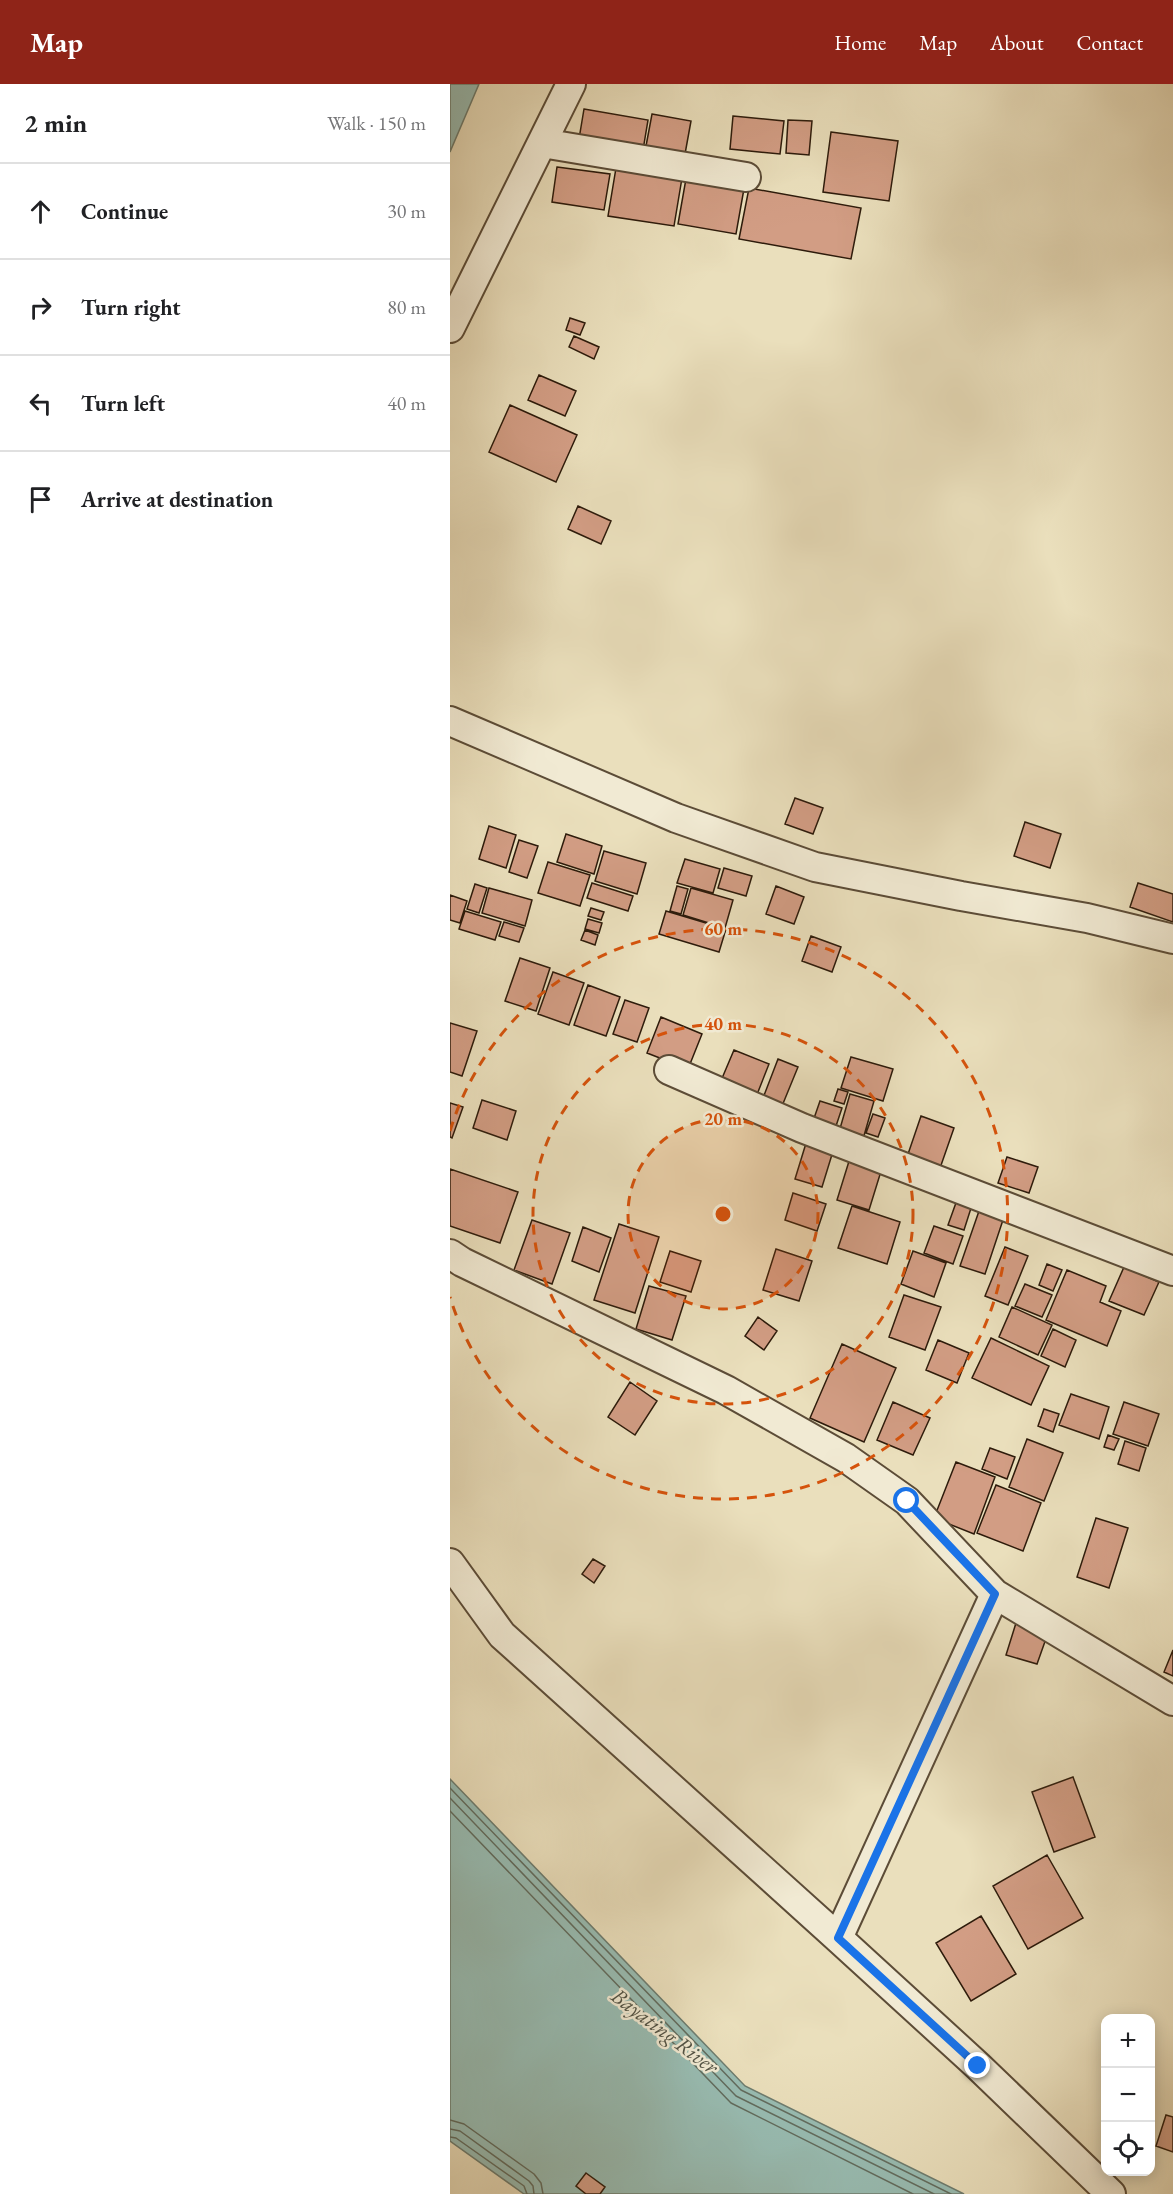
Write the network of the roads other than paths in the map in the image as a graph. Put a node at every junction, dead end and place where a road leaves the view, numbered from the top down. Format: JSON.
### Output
{"nodes":[{"id":1,"x":572,"y":84,"type":"edge"},
{"id":2,"x":542,"y":143,"type":"junction"},
{"id":3,"x":746,"y":177,"type":"dead end"},
{"id":4,"x":450,"y":328,"type":"edge"},
{"id":5,"x":450,"y":721,"type":"edge"},
{"id":6,"x":1173,"y":939,"type":"edge"},
{"id":7,"x":669,"y":1070,"type":"dead end"},
{"id":8,"x":450,"y":1254,"type":"edge"},
{"id":9,"x":1173,"y":1271,"type":"edge"},
{"id":10,"x":450,"y":1563,"type":"edge"},
{"id":11,"x":995,"y":1594,"type":"junction"},
{"id":12,"x":1173,"y":1701,"type":"edge"},
{"id":13,"x":838,"y":1938,"type":"junction"},
{"id":14,"x":1111,"y":2194,"type":"edge"}],
"edges":[{"from":1,"to":2,"type":"street"},
{"from":2,"to":3,"type":"street"},
{"from":2,"to":4,"type":"street"},
{"from":5,"to":6,"type":"street"},
{"from":7,"to":9,"type":"street"},
{"from":8,"to":11,"type":"street"},
{"from":10,"to":13,"type":"street"},
{"from":11,"to":12,"type":"street"},
{"from":11,"to":13,"type":"street"},
{"from":13,"to":14,"type":"street"}]}
